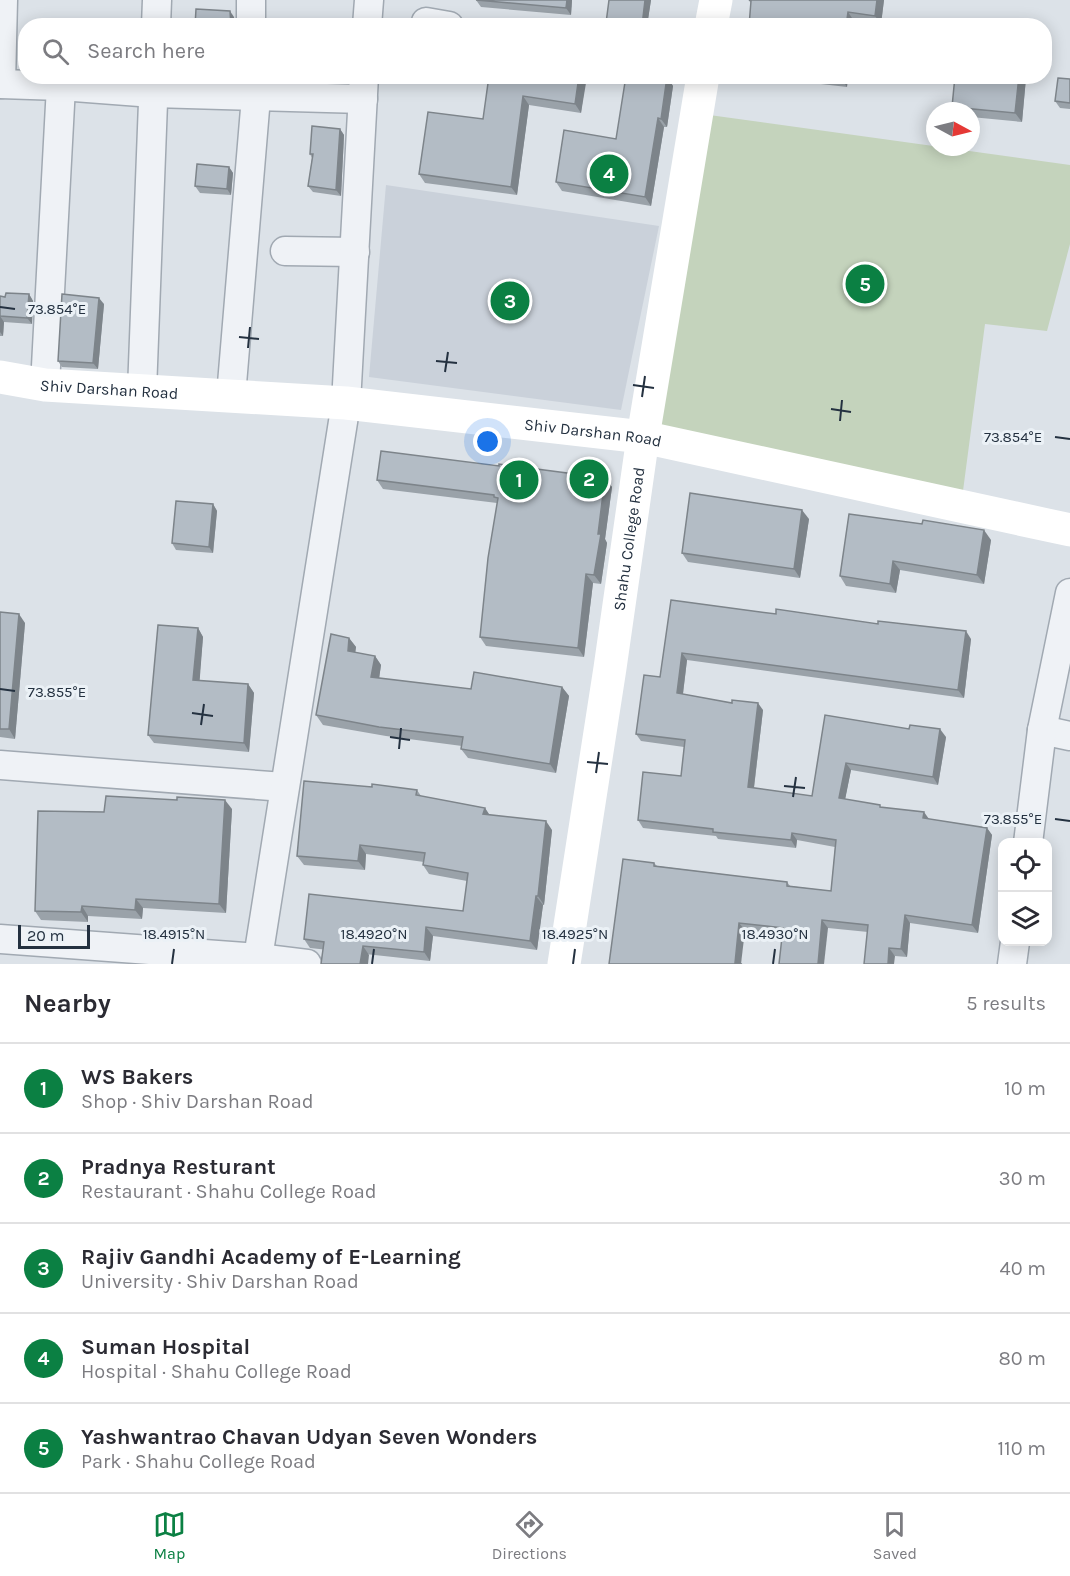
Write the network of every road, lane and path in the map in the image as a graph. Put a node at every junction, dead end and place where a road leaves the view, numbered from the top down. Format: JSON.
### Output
{"nodes":[{"id":1,"x":3,"y":0,"type":"edge"},
{"id":2,"x":157,"y":0,"type":"edge"},
{"id":3,"x":251,"y":0,"type":"edge"},
{"id":4,"x":369,"y":0,"type":"edge"},
{"id":5,"x":716,"y":0,"type":"edge"},
{"id":6,"x":156,"y":18,"type":"edge"},
{"id":7,"x":251,"y":18,"type":"edge"},
{"id":8,"x":368,"y":18,"type":"edge"},
{"id":9,"x":713,"y":18,"type":"edge"},
{"id":10,"x":0,"y":84,"type":"edge"},
{"id":11,"x":702,"y":84,"type":"edge"},
{"id":12,"x":154,"y":85,"type":"edge"},
{"id":13,"x":61,"y":86,"type":"junction"},
{"id":14,"x":255,"y":87,"type":"edge"},
{"id":15,"x":364,"y":88,"type":"edge"},
{"id":16,"x":285,"y":251,"type":"dead end"},
{"id":17,"x":355,"y":252,"type":"junction"},
{"id":18,"x":0,"y":377,"type":"edge"},
{"id":19,"x":45,"y":385,"type":"junction"},
{"id":20,"x":142,"y":391,"type":"junction"},
{"id":21,"x":231,"y":396,"type":"junction"},
{"id":22,"x":346,"y":403,"type":"junction"},
{"id":23,"x":643,"y":437,"type":"junction"},
{"id":24,"x":1070,"y":530,"type":"edge"},
{"id":25,"x":1070,"y":593,"type":"edge"},
{"id":26,"x":1042,"y":730,"type":"junction"},
{"id":27,"x":1070,"y":736,"type":"edge"},
{"id":28,"x":0,"y":765,"type":"edge"},
{"id":29,"x":284,"y":787,"type":"junction"},
{"id":30,"x":1029,"y":838,"type":"edge"},
{"id":31,"x":0,"y":939,"type":"edge"},
{"id":32,"x":1014,"y":946,"type":"edge"},
{"id":33,"x":258,"y":961,"type":"edge"},
{"id":34,"x":307,"y":964,"type":"edge"},
{"id":35,"x":564,"y":964,"type":"edge"},
{"id":36,"x":1012,"y":964,"type":"edge"}],
"edges":[{"from":1,"to":10,"type":"street"},
{"from":2,"to":6,"type":"street"},
{"from":3,"to":7,"type":"street"},
{"from":4,"to":8,"type":"street"},
{"from":5,"to":9,"type":"street"},
{"from":10,"to":13,"type":"street"},
{"from":11,"to":23,"type":"street","name":"Shahu College Road"},
{"from":12,"to":13,"type":"street"},
{"from":12,"to":14,"type":"street"},
{"from":12,"to":20,"type":"street"},
{"from":13,"to":19,"type":"street"},
{"from":14,"to":15,"type":"street"},
{"from":14,"to":21,"type":"street"},
{"from":15,"to":17,"type":"street"},
{"from":16,"to":17,"type":"street"},
{"from":17,"to":22,"type":"street"},
{"from":18,"to":19,"type":"street","name":"Shiv Darshan Road"},
{"from":19,"to":20,"type":"street","name":"Shiv Darshan Road"},
{"from":20,"to":21,"type":"street","name":"Shiv Darshan Road"},
{"from":21,"to":22,"type":"street","name":"Shiv Darshan Road"},
{"from":22,"to":23,"type":"street","name":"Shiv Darshan Road"},
{"from":22,"to":29,"type":"street"},
{"from":23,"to":24,"type":"street","name":"Shiv Darshan Road"},
{"from":23,"to":35,"type":"street","name":"Shahu College Road"},
{"from":25,"to":26,"type":"street"},
{"from":26,"to":27,"type":"street"},
{"from":26,"to":30,"type":"street"},
{"from":28,"to":29,"type":"street"},
{"from":29,"to":33,"type":"street"},
{"from":31,"to":33,"type":"street"},
{"from":32,"to":36,"type":"street"},
{"from":33,"to":34,"type":"street"}]}
